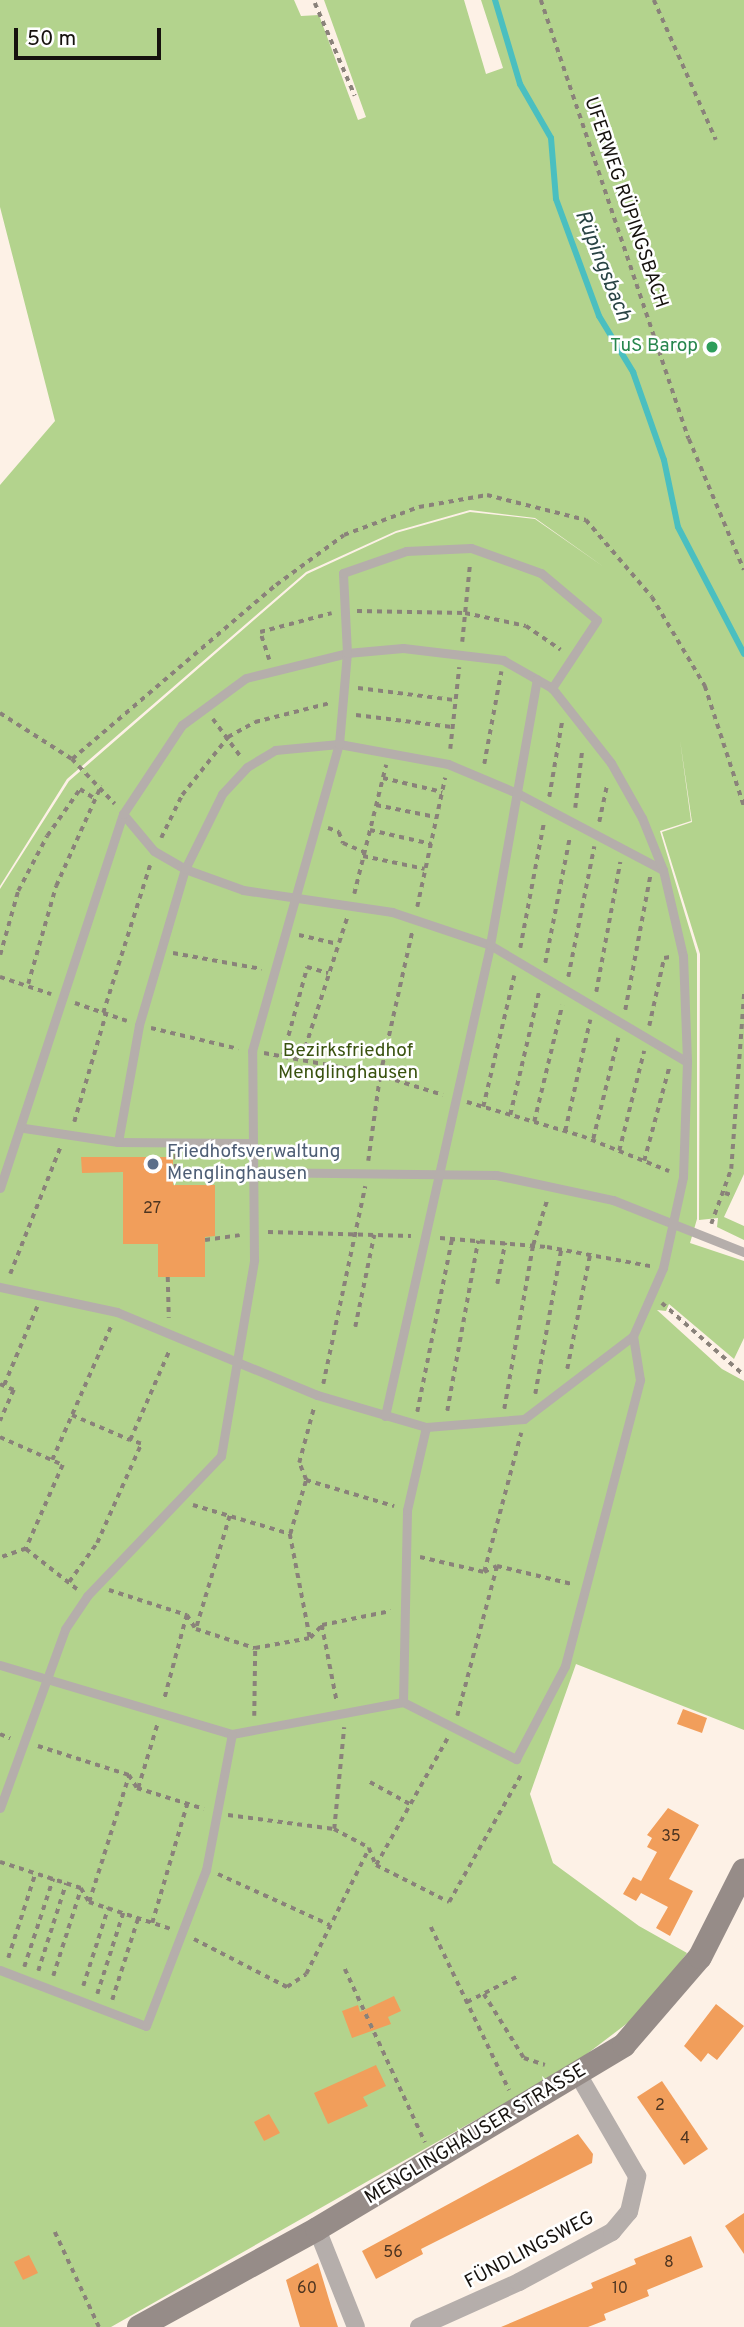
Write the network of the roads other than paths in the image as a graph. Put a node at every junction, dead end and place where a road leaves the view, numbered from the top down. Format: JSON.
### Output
{"nodes":[{"id":1,"x":347,"y":653,"type":"junction"},
{"id":2,"x":537,"y":679,"type":"junction"},
{"id":3,"x":552,"y":688,"type":"junction"},
{"id":4,"x":339,"y":744,"type":"junction"},
{"id":5,"x":517,"y":793,"type":"junction"},
{"id":6,"x":123,"y":814,"type":"junction"},
{"id":7,"x":185,"y":869,"type":"junction"},
{"id":8,"x":663,"y":870,"type":"junction"},
{"id":9,"x":296,"y":898,"type":"junction"},
{"id":10,"x":490,"y":944,"type":"junction"},
{"id":11,"x":687,"y":1062,"type":"junction"},
{"id":12,"x":24,"y":1128,"type":"junction"},
{"id":13,"x":118,"y":1142,"type":"junction"},
{"id":14,"x":250,"y":1143,"type":"junction"},
{"id":15,"x":440,"y":1171,"type":"junction"},
{"id":16,"x":252,"y":1174,"type":"junction"},
{"id":17,"x":0,"y":1188,"type":"edge"},
{"id":18,"x":674,"y":1220,"type":"junction"},
{"id":19,"x":744,"y":1252,"type":"edge"},
{"id":20,"x":2,"y":1287,"type":"edge"},
{"id":21,"x":633,"y":1336,"type":"junction"},
{"id":22,"x":240,"y":1360,"type":"junction"},
{"id":23,"x":384,"y":1416,"type":"junction"},
{"id":24,"x":426,"y":1427,"type":"junction"},
{"id":25,"x":0,"y":1665,"type":"edge"},
{"id":26,"x":43,"y":1677,"type":"junction"},
{"id":27,"x":403,"y":1702,"type":"junction"},
{"id":28,"x":232,"y":1734,"type":"junction"},
{"id":29,"x":0,"y":1808,"type":"edge"},
{"id":30,"x":744,"y":1870,"type":"edge"},
{"id":31,"x":2,"y":1971,"type":"edge"},
{"id":32,"x":579,"y":2076,"type":"junction"},
{"id":33,"x":317,"y":2229,"type":"junction"},
{"id":34,"x":139,"y":2327,"type":"edge"},
{"id":35,"x":356,"y":2327,"type":"edge"},
{"id":36,"x":419,"y":2327,"type":"edge"}],
"edges":[{"from":1,"to":2,"type":"lane"},
{"from":1,"to":3,"type":"lane"},
{"from":1,"to":4,"type":"lane"},
{"from":1,"to":6,"type":"lane"},
{"from":2,"to":3,"type":"lane"},
{"from":2,"to":5,"type":"lane"},
{"from":3,"to":8,"type":"lane"},
{"from":4,"to":5,"type":"lane"},
{"from":4,"to":7,"type":"lane"},
{"from":4,"to":9,"type":"lane"},
{"from":5,"to":8,"type":"lane"},
{"from":5,"to":10,"type":"lane"},
{"from":6,"to":7,"type":"lane"},
{"from":6,"to":12,"type":"lane"},
{"from":7,"to":9,"type":"lane"},
{"from":7,"to":13,"type":"lane"},
{"from":8,"to":11,"type":"lane"},
{"from":9,"to":10,"type":"lane"},
{"from":9,"to":14,"type":"lane"},
{"from":10,"to":11,"type":"lane"},
{"from":10,"to":15,"type":"lane"},
{"from":11,"to":18,"type":"lane"},
{"from":12,"to":13,"type":"lane"},
{"from":12,"to":17,"type":"lane"},
{"from":13,"to":14,"type":"lane"},
{"from":14,"to":16,"type":"lane"},
{"from":15,"to":16,"type":"lane"},
{"from":15,"to":18,"type":"lane"},
{"from":15,"to":23,"type":"lane"},
{"from":16,"to":22,"type":"lane"},
{"from":18,"to":19,"type":"lane"},
{"from":18,"to":21,"type":"lane"},
{"from":20,"to":22,"type":"lane"},
{"from":21,"to":24,"type":"lane"},
{"from":21,"to":27,"type":"lane"},
{"from":22,"to":23,"type":"lane"},
{"from":22,"to":26,"type":"lane"},
{"from":23,"to":24,"type":"lane"},
{"from":24,"to":27,"type":"lane"},
{"from":25,"to":26,"type":"lane"},
{"from":26,"to":28,"type":"lane"},
{"from":26,"to":29,"type":"lane"},
{"from":27,"to":28,"type":"lane"},
{"from":28,"to":31,"type":"lane"},
{"from":30,"to":32,"type":"street","name":"MENGLINGHAUSER STRASSE"},
{"from":32,"to":33,"type":"street","name":"MENGLINGHAUSER STRASSE"},
{"from":32,"to":36,"type":"street","name":"FÜNDLINGSWEG"},
{"from":33,"to":34,"type":"street","name":"MENGLINGHAUSER STRASSE"},
{"from":33,"to":35,"type":"street"}]}
